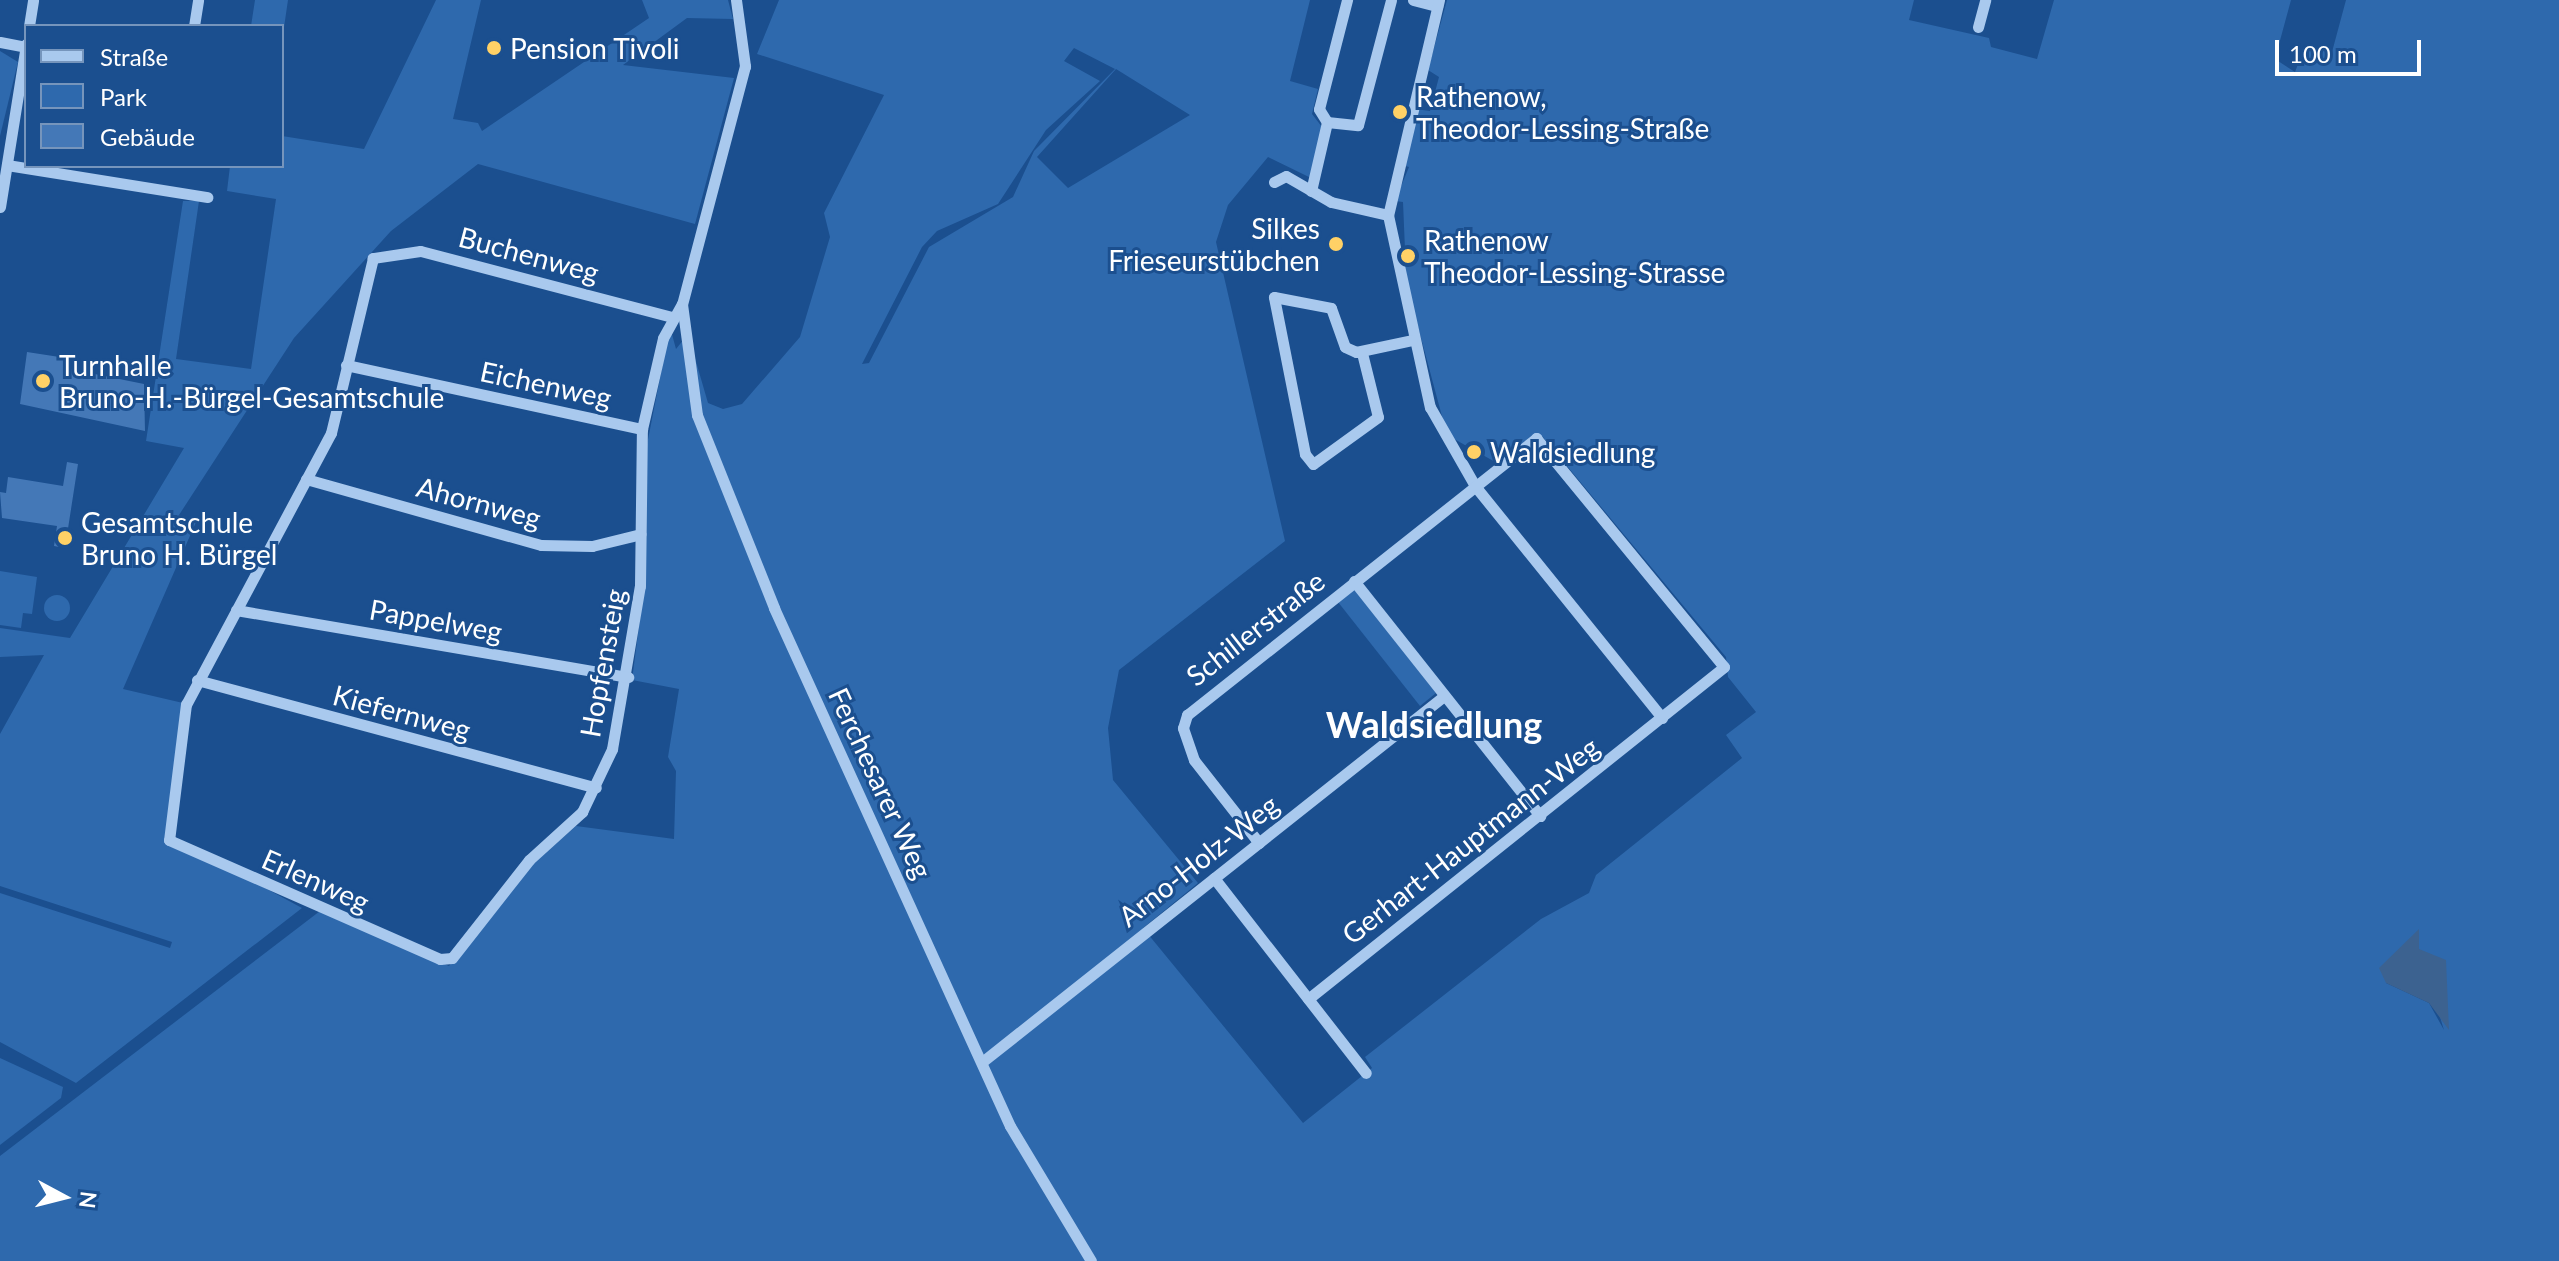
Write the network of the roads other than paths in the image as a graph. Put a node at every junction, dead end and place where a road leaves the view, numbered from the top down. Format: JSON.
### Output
{"nodes":[{"id":1,"x":33,"y":0,"type":"edge"},
{"id":2,"x":198,"y":0,"type":"edge"},
{"id":3,"x":736,"y":0,"type":"edge"},
{"id":4,"x":1347,"y":0,"type":"edge"},
{"id":5,"x":1391,"y":0,"type":"edge"},
{"id":6,"x":1413,"y":0,"type":"edge"},
{"id":7,"x":1985,"y":0,"type":"edge"},
{"id":8,"x":1438,"y":3,"type":"edge"},
{"id":9,"x":29,"y":24,"type":"edge"},
{"id":10,"x":194,"y":24,"type":"edge"},
{"id":11,"x":1978,"y":27,"type":"dead end"},
{"id":12,"x":0,"y":42,"type":"edge"},
{"id":13,"x":24,"y":46,"type":"edge"},
{"id":14,"x":24,"y":59,"type":"edge"},
{"id":15,"x":1327,"y":122,"type":"junction"},
{"id":16,"x":7,"y":165,"type":"junction"},
{"id":17,"x":24,"y":168,"type":"edge"},
{"id":18,"x":26,"y":168,"type":"edge"},
{"id":19,"x":1274,"y":182,"type":"dead end"},
{"id":20,"x":1311,"y":191,"type":"junction"},
{"id":21,"x":207,"y":197,"type":"dead end"},
{"id":22,"x":0,"y":207,"type":"edge"},
{"id":23,"x":1388,"y":215,"type":"junction"},
{"id":24,"x":682,"y":304,"type":"junction"},
{"id":25,"x":672,"y":317,"type":"junction"},
{"id":26,"x":1412,"y":340,"type":"junction"},
{"id":27,"x":1362,"y":353,"type":"junction"},
{"id":28,"x":346,"y":365,"type":"junction"},
{"id":29,"x":642,"y":429,"type":"junction"},
{"id":30,"x":306,"y":479,"type":"junction"},
{"id":31,"x":1475,"y":486,"type":"junction"},
{"id":32,"x":641,"y":534,"type":"junction"},
{"id":33,"x":1354,"y":581,"type":"junction"},
{"id":34,"x":236,"y":610,"type":"junction"},
{"id":35,"x":628,"y":677,"type":"junction"},
{"id":36,"x":197,"y":680,"type":"junction"},
{"id":37,"x":1444,"y":696,"type":"junction"},
{"id":38,"x":1662,"y":718,"type":"junction"},
{"id":39,"x":596,"y":788,"type":"junction"},
{"id":40,"x":1540,"y":816,"type":"junction"},
{"id":41,"x":1259,"y":843,"type":"junction"},
{"id":42,"x":1214,"y":878,"type":"junction"},
{"id":43,"x":446,"y":960,"type":"joint"},
{"id":44,"x":1308,"y":999,"type":"junction"},
{"id":45,"x":982,"y":1062,"type":"junction"},
{"id":46,"x":1366,"y":1073,"type":"dead end"},
{"id":47,"x":1091,"y":1261,"type":"edge"}],
"edges":[{"from":1,"to":9,"type":"street"},
{"from":2,"to":10,"type":"street"},
{"from":3,"to":24,"type":"street","name":"Ferchesarer Weg"},
{"from":4,"to":15,"type":"street"},
{"from":5,"to":15,"type":"street"},
{"from":6,"to":8,"type":"street"},
{"from":7,"to":11,"type":"street"},
{"from":8,"to":23,"type":"street"},
{"from":12,"to":13,"type":"street"},
{"from":14,"to":16,"type":"street"},
{"from":15,"to":20,"type":"street"},
{"from":16,"to":17,"type":"street"},
{"from":16,"to":22,"type":"street"},
{"from":18,"to":21,"type":"street"},
{"from":19,"to":20,"type":"street"},
{"from":20,"to":23,"type":"street"},
{"from":23,"to":26,"type":"street"},
{"from":24,"to":25,"type":"street","name":"Ferchesarer Weg"},
{"from":24,"to":45,"type":"street","name":"Ferchesarer Weg"},
{"from":25,"to":28,"type":"street","name":"Buchenweg"},
{"from":25,"to":29,"type":"street","name":"Hopfensteig"},
{"from":26,"to":27,"type":"street"},
{"from":26,"to":31,"type":"street"},
{"from":27,"to":27,"type":"street"},
{"from":28,"to":29,"type":"street","name":"Eichenweg"},
{"from":28,"to":30,"type":"street"},
{"from":29,"to":32,"type":"street","name":"Hopfensteig"},
{"from":30,"to":32,"type":"street","name":"Ahornweg"},
{"from":30,"to":34,"type":"street"},
{"from":31,"to":33,"type":"street","name":"Schillerstraße"},
{"from":31,"to":38,"type":"street"},
{"from":31,"to":38,"type":"street","name":"Schillerstraße"},
{"from":32,"to":35,"type":"street","name":"Hopfensteig"},
{"from":33,"to":37,"type":"street"},
{"from":33,"to":41,"type":"street","name":"Schillerstraße"},
{"from":34,"to":35,"type":"street","name":"Pappelweg"},
{"from":34,"to":36,"type":"street"},
{"from":35,"to":39,"type":"street","name":"Hopfensteig"},
{"from":36,"to":39,"type":"street","name":"Kiefernweg"},
{"from":36,"to":43,"type":"street","name":"Erlenweg"},
{"from":37,"to":40,"type":"street"},
{"from":37,"to":41,"type":"street","name":"Arno-Holz-Weg"},
{"from":38,"to":40,"type":"street","name":"Gerhart-Hauptmann-Weg"},
{"from":39,"to":43,"type":"street","name":"Hopfensteig"},
{"from":40,"to":44,"type":"street","name":"Gerhart-Hauptmann-Weg"},
{"from":41,"to":42,"type":"street","name":"Arno-Holz-Weg"},
{"from":42,"to":44,"type":"street"},
{"from":42,"to":45,"type":"street","name":"Arno-Holz-Weg"},
{"from":44,"to":46,"type":"street"},
{"from":45,"to":47,"type":"street","name":"Ferchesarer Weg"}]}
